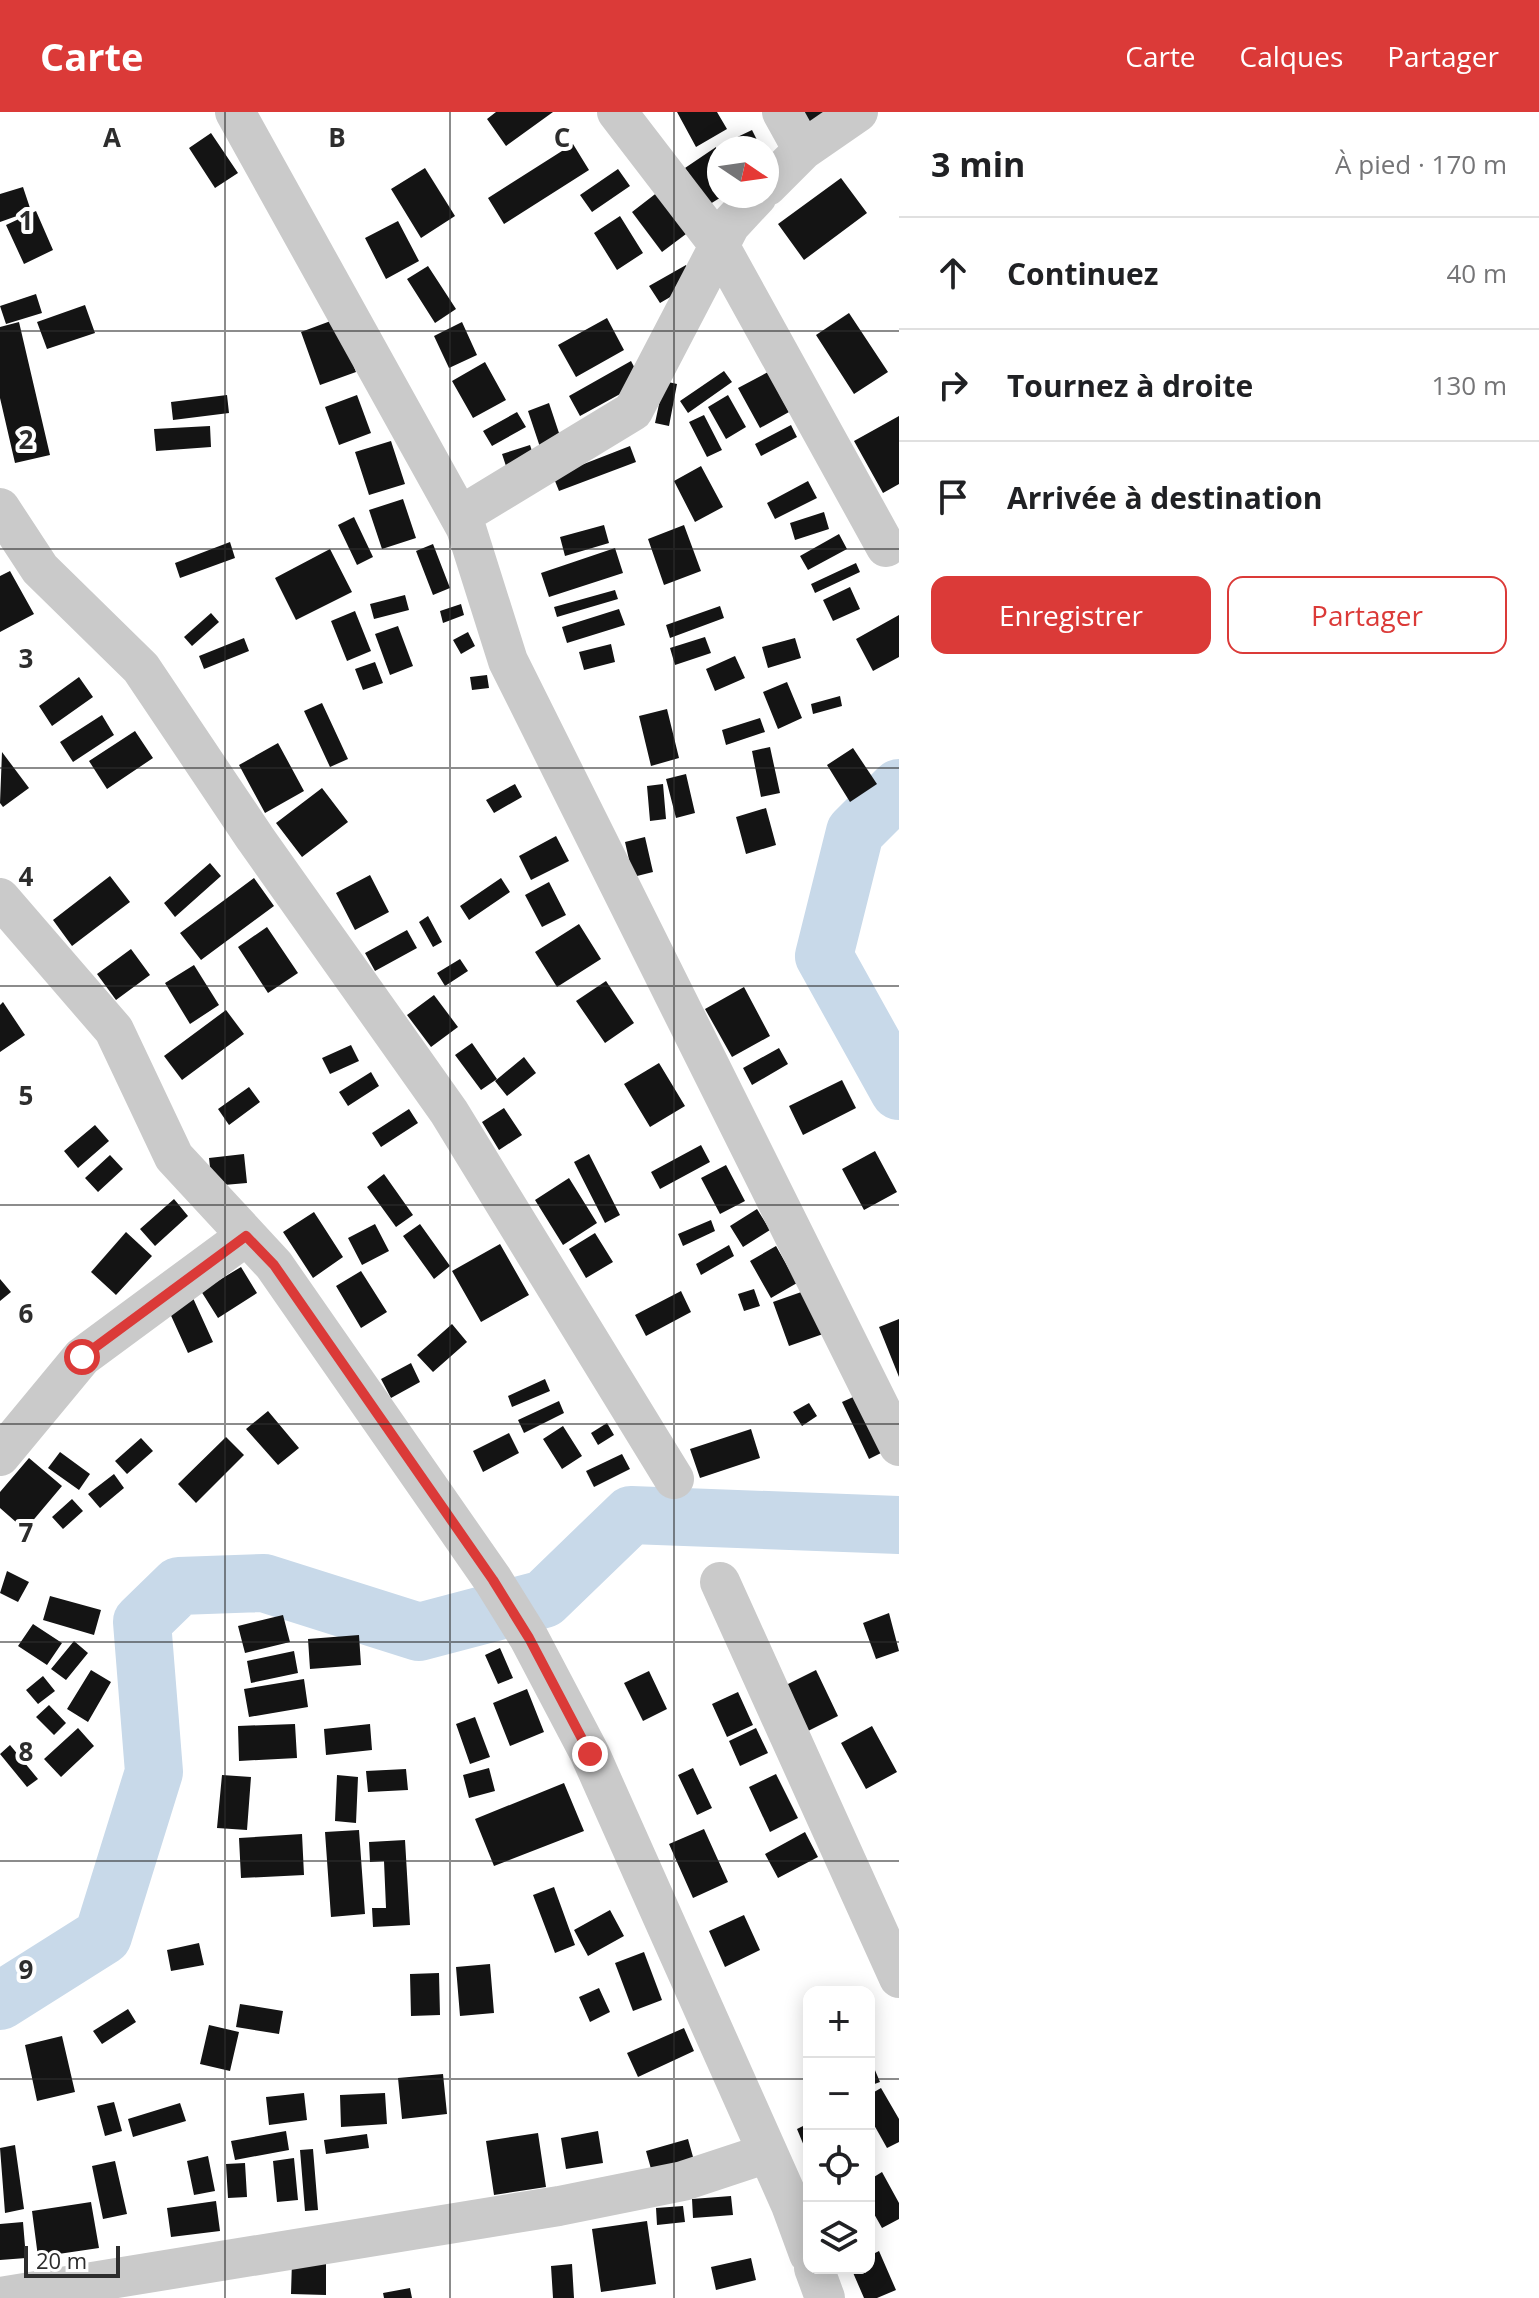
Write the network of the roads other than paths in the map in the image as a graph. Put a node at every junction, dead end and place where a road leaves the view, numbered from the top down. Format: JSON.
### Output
{"nodes":[{"id":1,"x":235,"y":112,"type":"edge"},
{"id":2,"x":617,"y":112,"type":"edge"},
{"id":3,"x":782,"y":112,"type":"edge"},
{"id":4,"x":858,"y":112,"type":"edge"},
{"id":5,"x":803,"y":150,"type":"junction"},
{"id":6,"x":779,"y":174,"type":"edge"},
{"id":7,"x":746,"y":208,"type":"edge"},
{"id":8,"x":719,"y":245,"type":"junction"},
{"id":9,"x":0,"y":508,"type":"edge"},
{"id":10,"x":460,"y":516,"type":"junction"},
{"id":11,"x":886,"y":547,"type":"dead end"},
{"id":12,"x":0,"y":898,"type":"edge"},
{"id":13,"x":246,"y":1236,"type":"junction"},
{"id":14,"x":899,"y":1446,"type":"edge"},
{"id":15,"x":0,"y":1456,"type":"edge"},
{"id":16,"x":674,"y":1479,"type":"dead end"},
{"id":17,"x":720,"y":1582,"type":"dead end"},
{"id":18,"x":899,"y":1978,"type":"edge"},
{"id":19,"x":768,"y":2153,"type":"junction"},
{"id":20,"x":803,"y":2239,"type":"edge"},
{"id":21,"x":816,"y":2274,"type":"edge"},
{"id":22,"x":0,"y":2297,"type":"edge"},
{"id":23,"x":825,"y":2298,"type":"edge"}],
"edges":[{"from":1,"to":10,"type":"street"},
{"from":2,"to":8,"type":"street"},
{"from":3,"to":5,"type":"street"},
{"from":4,"to":5,"type":"street"},
{"from":5,"to":6,"type":"street"},
{"from":7,"to":8,"type":"street"},
{"from":8,"to":10,"type":"street"},
{"from":8,"to":11,"type":"street"},
{"from":9,"to":16,"type":"street"},
{"from":10,"to":14,"type":"street"},
{"from":12,"to":13,"type":"street"},
{"from":13,"to":15,"type":"street"},
{"from":13,"to":19,"type":"street"},
{"from":17,"to":18,"type":"street"},
{"from":19,"to":20,"type":"street"},
{"from":19,"to":22,"type":"street"},
{"from":21,"to":23,"type":"street"}]}
